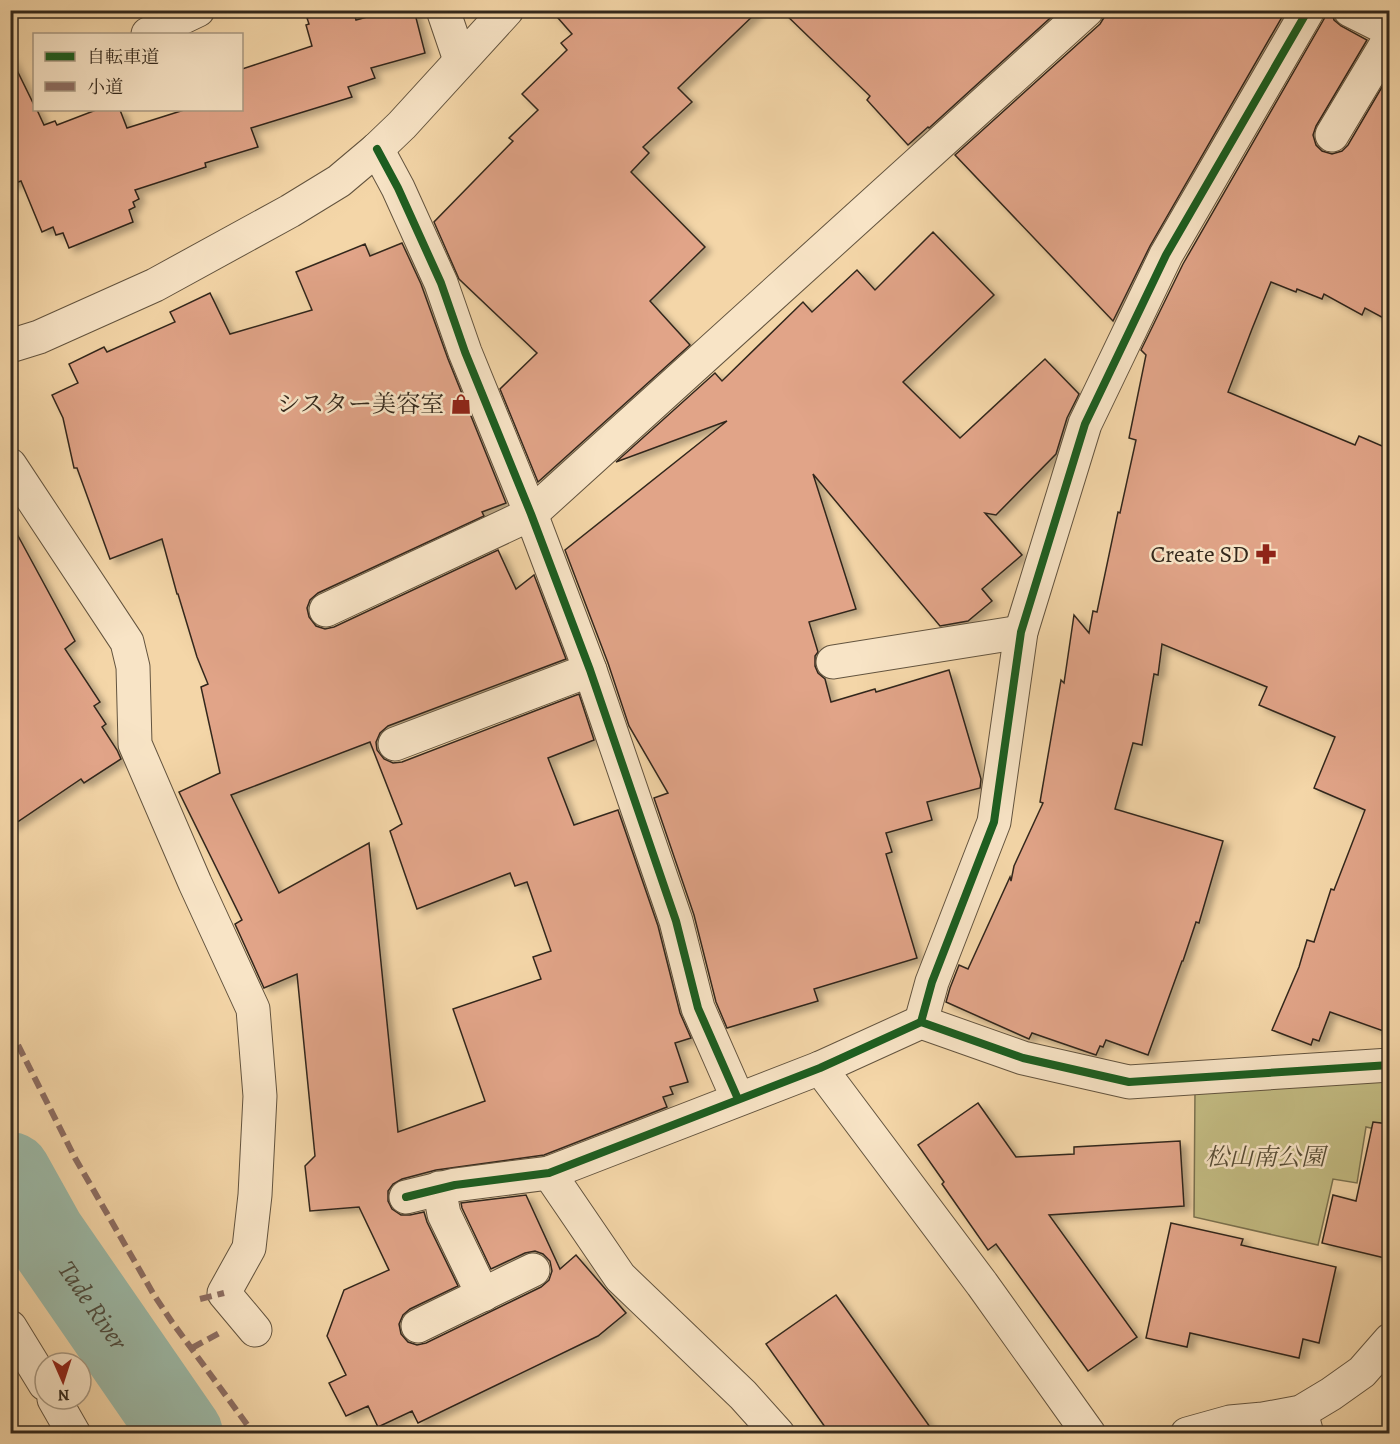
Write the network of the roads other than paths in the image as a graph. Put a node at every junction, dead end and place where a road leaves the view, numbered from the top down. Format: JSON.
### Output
{"nodes":[{"id":1,"x":198,"y":10,"type":"edge"},
{"id":2,"x":443,"y":10,"type":"edge"},
{"id":3,"x":507,"y":10,"type":"edge"},
{"id":4,"x":1087,"y":10,"type":"edge"},
{"id":5,"x":1308,"y":10,"type":"edge"},
{"id":6,"x":1350,"y":10,"type":"edge"},
{"id":7,"x":1389,"y":30,"type":"edge"},
{"id":8,"x":150,"y":33,"type":"edge"},
{"id":9,"x":1389,"y":38,"type":"edge"},
{"id":10,"x":460,"y":60,"type":"junction"},
{"id":11,"x":1332,"y":135,"type":"dead end"},
{"id":12,"x":377,"y":149,"type":"junction"},
{"id":13,"x":10,"y":346,"type":"edge"},
{"id":14,"x":10,"y":465,"type":"edge"},
{"id":15,"x":531,"y":514,"type":"junction"},
{"id":16,"x":326,"y":610,"type":"dead end"},
{"id":17,"x":1021,"y":632,"type":"junction"},
{"id":18,"x":833,"y":662,"type":"dead end"},
{"id":19,"x":590,"y":670,"type":"junction"},
{"id":20,"x":395,"y":744,"type":"dead end"},
{"id":21,"x":921,"y":1022,"type":"junction"},
{"id":22,"x":1389,"y":1065,"type":"edge"},
{"id":23,"x":820,"y":1068,"type":"junction"},
{"id":24,"x":738,"y":1099,"type":"junction"},
{"id":25,"x":549,"y":1173,"type":"junction"},
{"id":26,"x":439,"y":1188,"type":"junction"},
{"id":27,"x":406,"y":1197,"type":"dead end"},
{"id":28,"x":533,"y":1270,"type":"dead end"},
{"id":29,"x":483,"y":1295,"type":"junction"},
{"id":30,"x":418,"y":1326,"type":"dead end"},
{"id":31,"x":10,"y":1327,"type":"edge"},
{"id":32,"x":255,"y":1330,"type":"dead end"},
{"id":33,"x":1389,"y":1340,"type":"edge"},
{"id":34,"x":33,"y":1364,"type":"edge"},
{"id":35,"x":61,"y":1411,"type":"edge"},
{"id":36,"x":1304,"y":1423,"type":"edge"},
{"id":37,"x":74,"y":1434,"type":"edge"},
{"id":38,"x":778,"y":1434,"type":"edge"},
{"id":39,"x":1089,"y":1434,"type":"edge"},
{"id":40,"x":1187,"y":1434,"type":"edge"}],
"edges":[{"from":1,"to":8,"type":"street"},
{"from":2,"to":10,"type":"street"},
{"from":3,"to":10,"type":"street"},
{"from":4,"to":15,"type":"street"},
{"from":5,"to":17,"type":"street"},
{"from":6,"to":7,"type":"street"},
{"from":9,"to":11,"type":"street"},
{"from":10,"to":12,"type":"street"},
{"from":12,"to":13,"type":"street"},
{"from":12,"to":15,"type":"street"},
{"from":14,"to":32,"type":"street"},
{"from":15,"to":16,"type":"street"},
{"from":15,"to":19,"type":"street"},
{"from":17,"to":18,"type":"street"},
{"from":17,"to":21,"type":"street"},
{"from":19,"to":20,"type":"street"},
{"from":19,"to":24,"type":"street"},
{"from":21,"to":22,"type":"street"},
{"from":21,"to":23,"type":"street"},
{"from":23,"to":24,"type":"street"},
{"from":23,"to":39,"type":"street"},
{"from":24,"to":25,"type":"street"},
{"from":25,"to":26,"type":"street"},
{"from":25,"to":38,"type":"street"},
{"from":26,"to":27,"type":"street"},
{"from":26,"to":29,"type":"street"},
{"from":28,"to":29,"type":"street"},
{"from":29,"to":30,"type":"street"},
{"from":31,"to":34,"type":"street"},
{"from":33,"to":36,"type":"street"},
{"from":35,"to":37,"type":"street"},
{"from":36,"to":40,"type":"street"}]}
